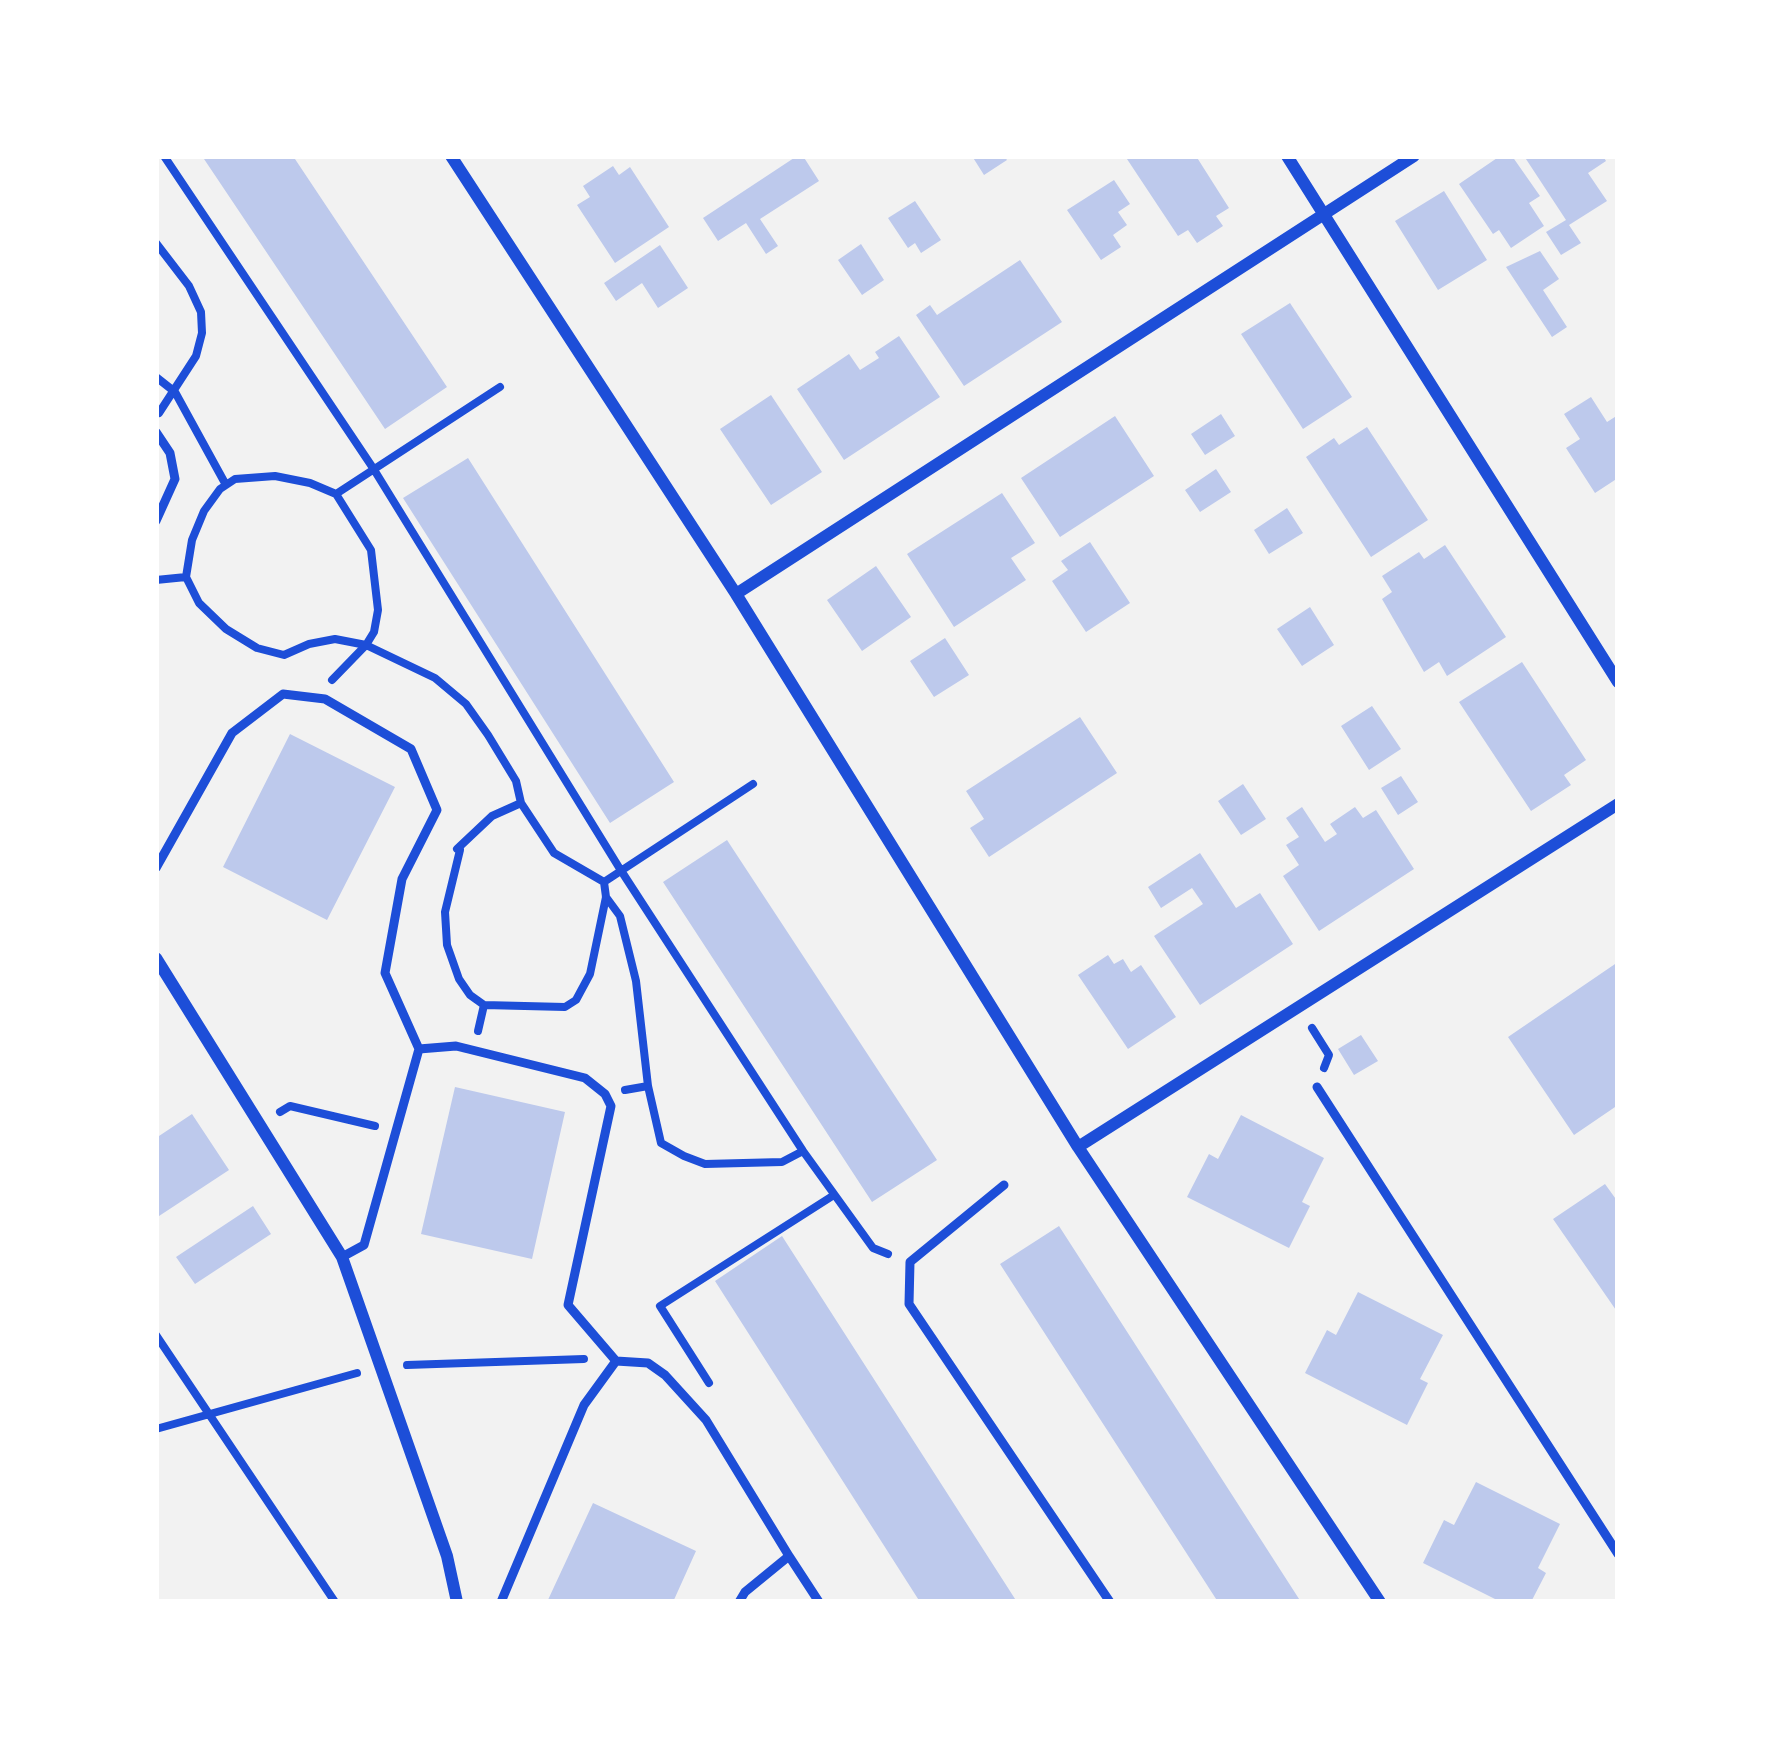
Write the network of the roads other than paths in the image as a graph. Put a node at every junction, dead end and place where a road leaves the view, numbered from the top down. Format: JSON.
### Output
{"nodes":[{"id":1,"x":451,"y":156,"type":"edge"},
{"id":2,"x":1287,"y":156,"type":"edge"},
{"id":3,"x":1414,"y":156,"type":"edge"},
{"id":4,"x":1325,"y":214,"type":"junction"},
{"id":5,"x":156,"y":432,"type":"edge"},
{"id":6,"x":156,"y":521,"type":"edge"},
{"id":7,"x":736,"y":594,"type":"junction"},
{"id":8,"x":1618,"y":682,"type":"edge"},
{"id":9,"x":1618,"y":804,"type":"edge"},
{"id":10,"x":156,"y":868,"type":"edge"},
{"id":11,"x":156,"y":958,"type":"edge"},
{"id":12,"x":419,"y":1049,"type":"junction"},
{"id":13,"x":1317,"y":1087,"type":"dead end"},
{"id":14,"x":1078,"y":1147,"type":"junction"},
{"id":15,"x":1004,"y":1185,"type":"dead end"},
{"id":16,"x":341,"y":1257,"type":"junction"},
{"id":17,"x":616,"y":1360,"type":"junction"},
{"id":18,"x":1618,"y":1553,"type":"edge"},
{"id":19,"x":789,"y":1556,"type":"junction"},
{"id":20,"x":457,"y":1602,"type":"edge"},
{"id":21,"x":501,"y":1602,"type":"edge"},
{"id":22,"x":739,"y":1602,"type":"edge"},
{"id":23,"x":818,"y":1602,"type":"edge"},
{"id":24,"x":1110,"y":1602,"type":"edge"},
{"id":25,"x":1380,"y":1602,"type":"edge"}],
"edges":[{"from":1,"to":7,"type":"street"},
{"from":2,"to":4,"type":"street"},
{"from":3,"to":4,"type":"street"},
{"from":4,"to":7,"type":"street"},
{"from":4,"to":8,"type":"street"},
{"from":5,"to":6,"type":"lane"},
{"from":7,"to":14,"type":"street"},
{"from":9,"to":14,"type":"street"},
{"from":10,"to":12,"type":"lane"},
{"from":11,"to":16,"type":"street"},
{"from":12,"to":16,"type":"lane"},
{"from":12,"to":17,"type":"lane"},
{"from":13,"to":18,"type":"lane"},
{"from":14,"to":25,"type":"street"},
{"from":15,"to":24,"type":"lane"},
{"from":16,"to":20,"type":"street"},
{"from":17,"to":19,"type":"lane"},
{"from":17,"to":21,"type":"lane"},
{"from":19,"to":22,"type":"lane"},
{"from":19,"to":23,"type":"lane"}]}
